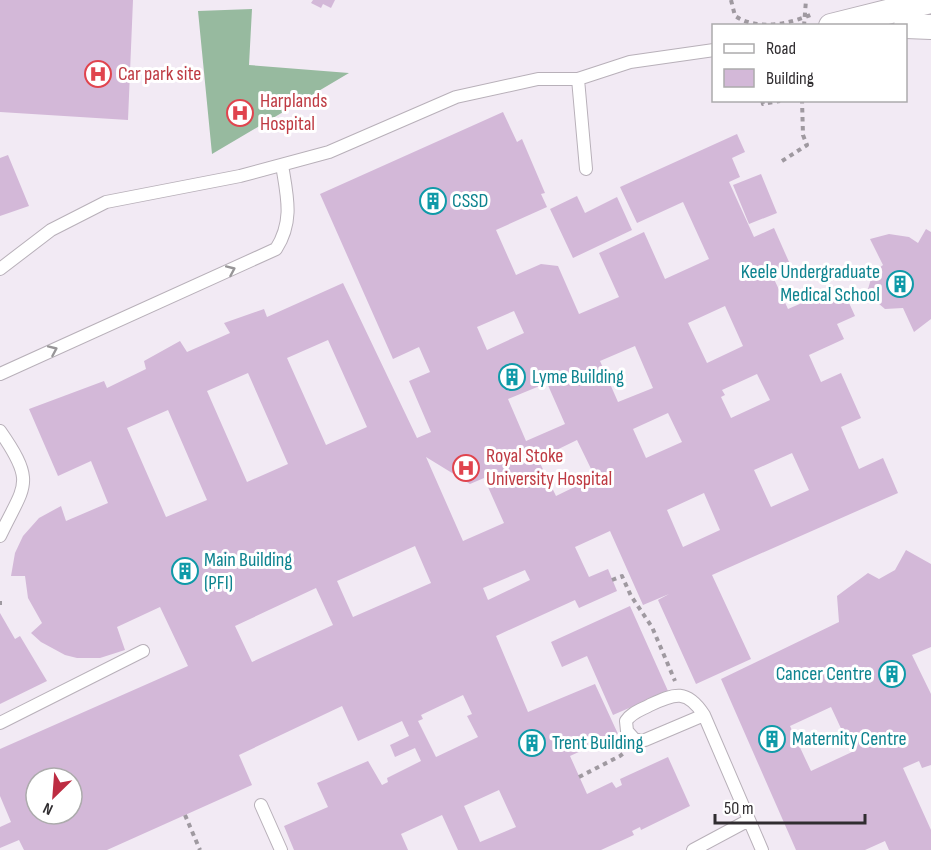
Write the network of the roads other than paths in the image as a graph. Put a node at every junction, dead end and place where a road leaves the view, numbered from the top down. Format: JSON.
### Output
{"nodes":[{"id":1,"x":931,"y":1,"type":"edge"},
{"id":2,"x":833,"y":20,"type":"edge"},
{"id":3,"x":880,"y":24,"type":"edge"},
{"id":4,"x":907,"y":26,"type":"edge"},
{"id":5,"x":931,"y":27,"type":"edge"},
{"id":6,"x":712,"y":50,"type":"edge"},
{"id":7,"x":578,"y":79,"type":"junction"},
{"id":8,"x":282,"y":165,"type":"junction"},
{"id":9,"x":586,"y":169,"type":"dead end"},
{"id":10,"x":0,"y":269,"type":"edge"},
{"id":11,"x":0,"y":374,"type":"edge"},
{"id":12,"x":0,"y":431,"type":"edge"},
{"id":13,"x":0,"y":536,"type":"edge"},
{"id":14,"x":143,"y":651,"type":"dead end"},
{"id":15,"x":704,"y":715,"type":"junction"},
{"id":16,"x":0,"y":723,"type":"edge"},
{"id":17,"x":261,"y":805,"type":"dead end"},
{"id":18,"x":749,"y":820,"type":"junction"},
{"id":19,"x":281,"y":850,"type":"edge"},
{"id":20,"x":693,"y":850,"type":"edge"},
{"id":21,"x":762,"y":850,"type":"edge"}],
"edges":[{"from":1,"to":2,"type":"street"},
{"from":2,"to":3,"type":"street"},
{"from":4,"to":5,"type":"street"},
{"from":6,"to":7,"type":"lane"},
{"from":7,"to":8,"type":"lane"},
{"from":7,"to":9,"type":"lane"},
{"from":8,"to":10,"type":"lane"},
{"from":11,"to":8,"type":"lane","one_way":true},
{"from":12,"to":13,"type":"lane"},
{"from":14,"to":16,"type":"lane"},
{"from":15,"to":15,"type":"lane"},
{"from":15,"to":18,"type":"lane"},
{"from":17,"to":19,"type":"lane"},
{"from":18,"to":20,"type":"lane"},
{"from":18,"to":21,"type":"lane"}]}
